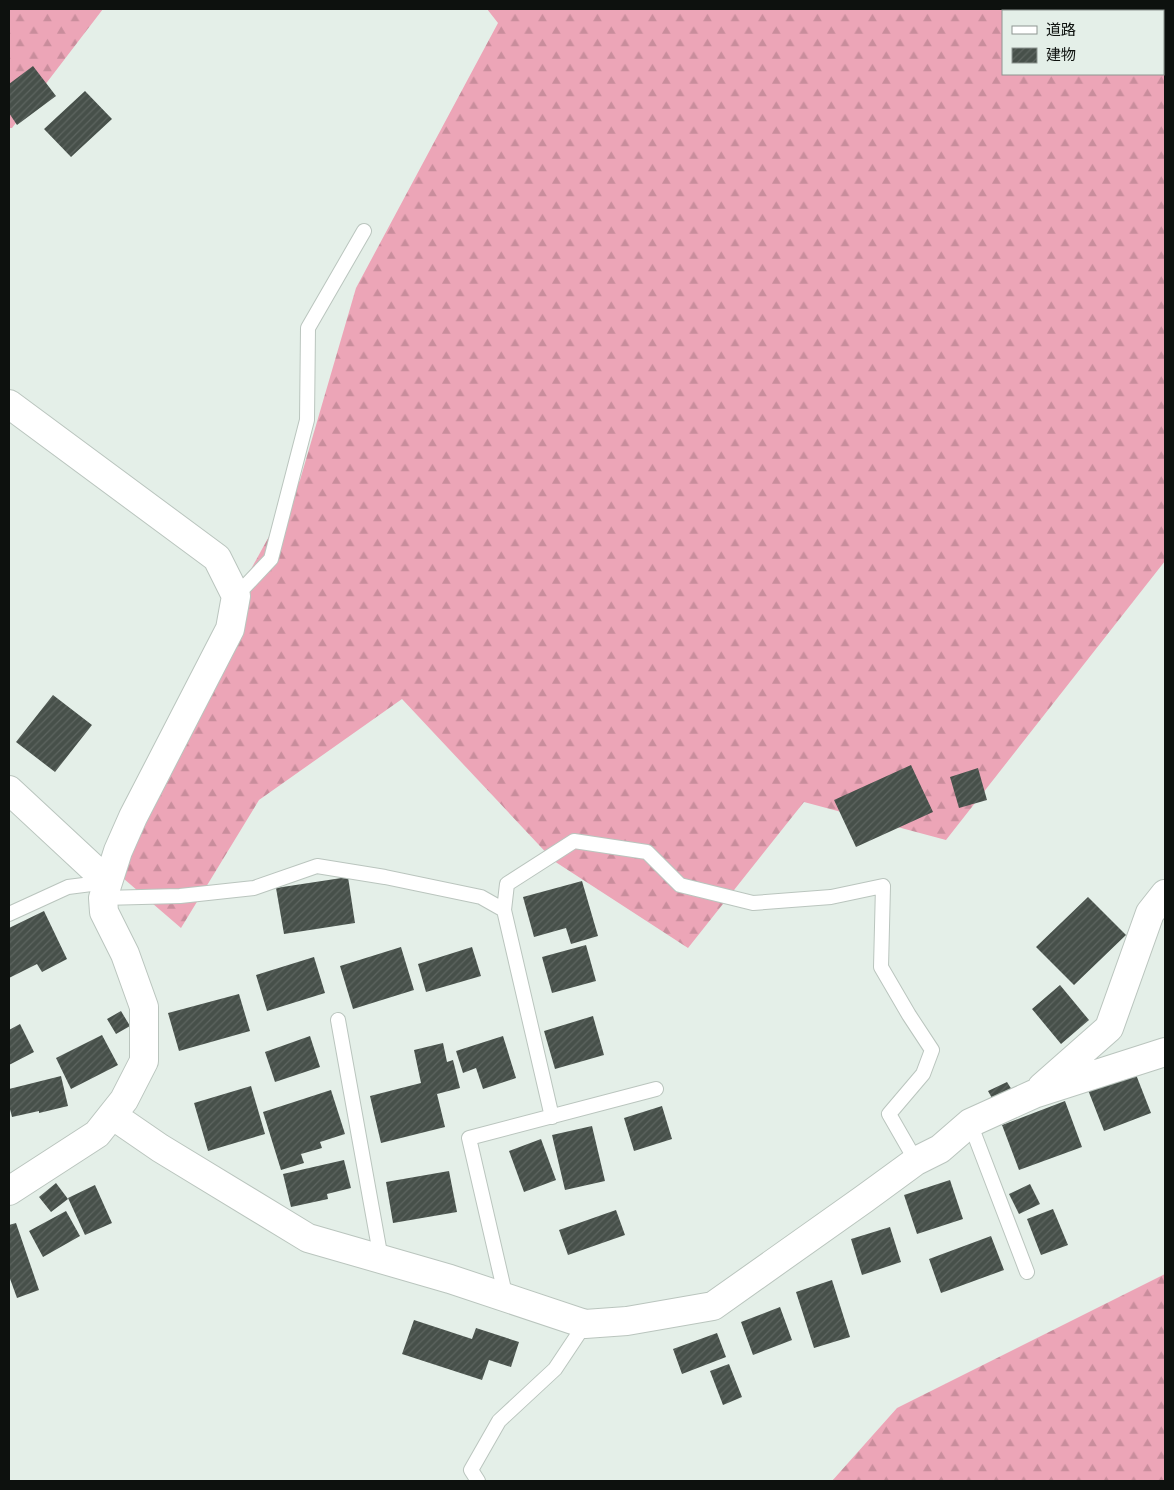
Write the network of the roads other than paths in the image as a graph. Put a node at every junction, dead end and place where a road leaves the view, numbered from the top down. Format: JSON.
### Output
{"nodes":[{"id":1,"x":364,"y":231,"type":"dead end"},
{"id":2,"x":9,"y":404,"type":"edge"},
{"id":3,"x":236,"y":596,"type":"junction"},
{"id":4,"x":9,"y":790,"type":"edge"},
{"id":5,"x":105,"y":890,"type":"junction"},
{"id":6,"x":1165,"y":894,"type":"edge"},
{"id":7,"x":504,"y":910,"type":"junction"},
{"id":8,"x":9,"y":914,"type":"edge"},
{"id":9,"x":338,"y":1020,"type":"dead end"},
{"id":10,"x":1165,"y":1052,"type":"edge"},
{"id":11,"x":656,"y":1089,"type":"dead end"},
{"id":12,"x":1034,"y":1094,"type":"junction"},
{"id":13,"x":112,"y":1115,"type":"junction"},
{"id":14,"x":552,"y":1116,"type":"junction"},
{"id":15,"x":970,"y":1123,"type":"junction"},
{"id":16,"x":916,"y":1161,"type":"junction"},
{"id":17,"x":9,"y":1191,"type":"edge"},
{"id":18,"x":381,"y":1259,"type":"junction"},
{"id":19,"x":1027,"y":1272,"type":"dead end"},
{"id":20,"x":506,"y":1298,"type":"junction"},
{"id":21,"x":585,"y":1324,"type":"junction"},
{"id":22,"x":478,"y":1481,"type":"edge"}],
"edges":[{"from":1,"to":3,"type":"lane"},
{"from":2,"to":3,"type":"street"},
{"from":3,"to":5,"type":"street"},
{"from":4,"to":5,"type":"street"},
{"from":5,"to":7,"type":"lane"},
{"from":5,"to":8,"type":"lane"},
{"from":5,"to":13,"type":"street"},
{"from":6,"to":12,"type":"street"},
{"from":7,"to":14,"type":"lane"},
{"from":7,"to":16,"type":"lane"},
{"from":9,"to":18,"type":"lane"},
{"from":10,"to":12,"type":"street"},
{"from":11,"to":14,"type":"lane"},
{"from":12,"to":15,"type":"street"},
{"from":13,"to":17,"type":"street"},
{"from":13,"to":18,"type":"street"},
{"from":14,"to":20,"type":"lane"},
{"from":15,"to":16,"type":"street"},
{"from":15,"to":19,"type":"lane"},
{"from":16,"to":21,"type":"street"},
{"from":18,"to":20,"type":"street"},
{"from":20,"to":21,"type":"street"},
{"from":21,"to":22,"type":"lane"}]}
